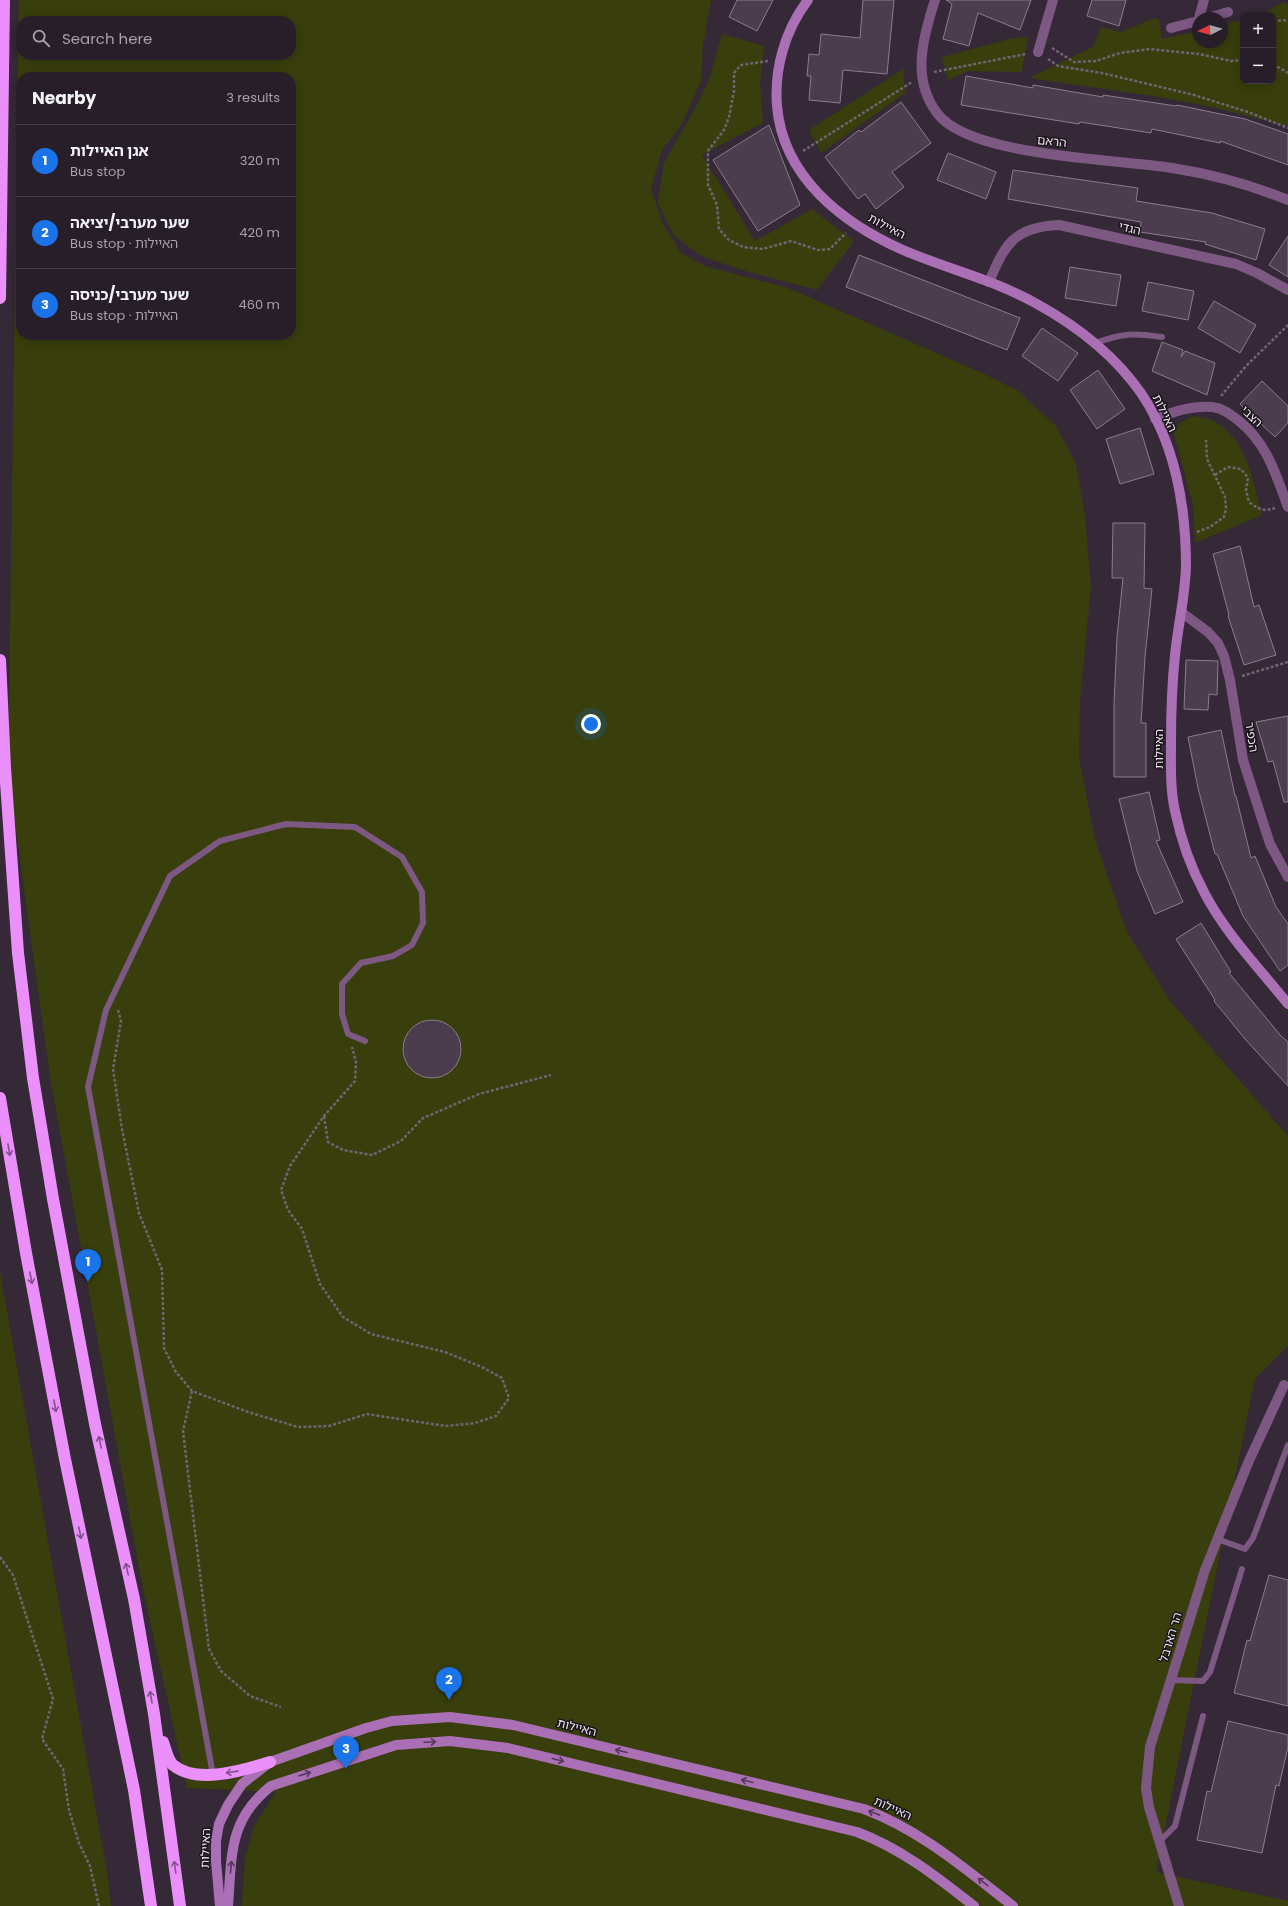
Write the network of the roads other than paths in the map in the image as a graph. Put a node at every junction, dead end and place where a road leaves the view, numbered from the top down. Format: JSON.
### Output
{"nodes":[{"id":1,"x":4,"y":0,"type":"edge"},
{"id":2,"x":808,"y":0,"type":"edge"},
{"id":3,"x":935,"y":0,"type":"edge"},
{"id":4,"x":1053,"y":0,"type":"edge"},
{"id":5,"x":1204,"y":0,"type":"edge"},
{"id":6,"x":1200,"y":12,"type":"edge"},
{"id":7,"x":1192,"y":21,"type":"edge"},
{"id":8,"x":1171,"y":28,"type":"dead end"},
{"id":9,"x":1038,"y":52,"type":"road end"},
{"id":10,"x":1288,"y":200,"type":"edge"},
{"id":11,"x":989,"y":282,"type":"junction"},
{"id":12,"x":1288,"y":290,"type":"edge"},
{"id":13,"x":0,"y":298,"type":"edge"},
{"id":14,"x":1162,"y":337,"type":"dead end"},
{"id":15,"x":1095,"y":343,"type":"junction"},
{"id":16,"x":1155,"y":419,"type":"junction"},
{"id":17,"x":1287,"y":506,"type":"edge"},
{"id":18,"x":1181,"y":612,"type":"junction"},
{"id":19,"x":0,"y":660,"type":"edge"},
{"id":20,"x":1288,"y":877,"type":"edge"},
{"id":21,"x":1288,"y":1004,"type":"edge"},
{"id":22,"x":364,"y":1041,"type":"dead end"},
{"id":23,"x":0,"y":1098,"type":"edge"},
{"id":24,"x":1284,"y":1385,"type":"dead end"},
{"id":25,"x":1288,"y":1445,"type":"edge"},
{"id":26,"x":1217,"y":1539,"type":"junction"},
{"id":27,"x":1242,"y":1569,"type":"dead end"},
{"id":28,"x":1170,"y":1680,"type":"junction"},
{"id":29,"x":154,"y":1714,"type":"junction"},
{"id":30,"x":1204,"y":1716,"type":"dead end"},
{"id":31,"x":270,"y":1762,"type":"junction"},
{"id":32,"x":213,"y":1775,"type":"junction"},
{"id":33,"x":1159,"y":1842,"type":"junction"},
{"id":34,"x":151,"y":1906,"type":"edge"},
{"id":35,"x":180,"y":1906,"type":"edge"},
{"id":36,"x":220,"y":1906,"type":"edge"},
{"id":37,"x":228,"y":1906,"type":"edge"},
{"id":38,"x":974,"y":1906,"type":"edge"},
{"id":39,"x":1014,"y":1906,"type":"edge"},
{"id":40,"x":1180,"y":1906,"type":"edge"}],
"edges":[{"from":1,"to":13,"type":"highway"},
{"from":2,"to":11,"type":"street","name":"האיילות"},
{"from":3,"to":10,"type":"street","name":"הראם"},
{"from":4,"to":9,"type":"street"},
{"from":5,"to":6,"type":"street"},
{"from":7,"to":8,"type":"street"},
{"from":11,"to":12,"type":"street","name":"הגדי"},
{"from":11,"to":15,"type":"street","name":"האיילות"},
{"from":14,"to":15,"type":"lane"},
{"from":15,"to":16,"type":"street","name":"האיילות"},
{"from":16,"to":17,"type":"street","name":"הצבי"},
{"from":16,"to":18,"type":"street","name":"האיילות"},
{"from":18,"to":20,"type":"street","name":"הכפיר"},
{"from":18,"to":21,"type":"street","name":"האיילות"},
{"from":29,"to":19,"type":"highway","one_way":true},
{"from":22,"to":32,"type":"lane"},
{"from":23,"to":34,"type":"highway","one_way":true},
{"from":24,"to":26,"type":"street","name":"הר הארבל"},
{"from":25,"to":26,"type":"lane"},
{"from":26,"to":28,"type":"street","name":"הר הארבל"},
{"from":27,"to":28,"type":"lane"},
{"from":28,"to":33,"type":"street","name":"הר הארבל"},
{"from":29,"to":32,"type":"highway"},
{"from":35,"to":29,"type":"highway","one_way":true},
{"from":30,"to":33,"type":"lane"},
{"from":31,"to":32,"type":"highway","one_way":true},
{"from":31,"to":36,"type":"street","name":"האיילות"},
{"from":39,"to":31,"type":"street","name":"האיילות","one_way":true},
{"from":33,"to":40,"type":"street","name":"הר הארבל"},
{"from":37,"to":38,"type":"street","one_way":true}]}
